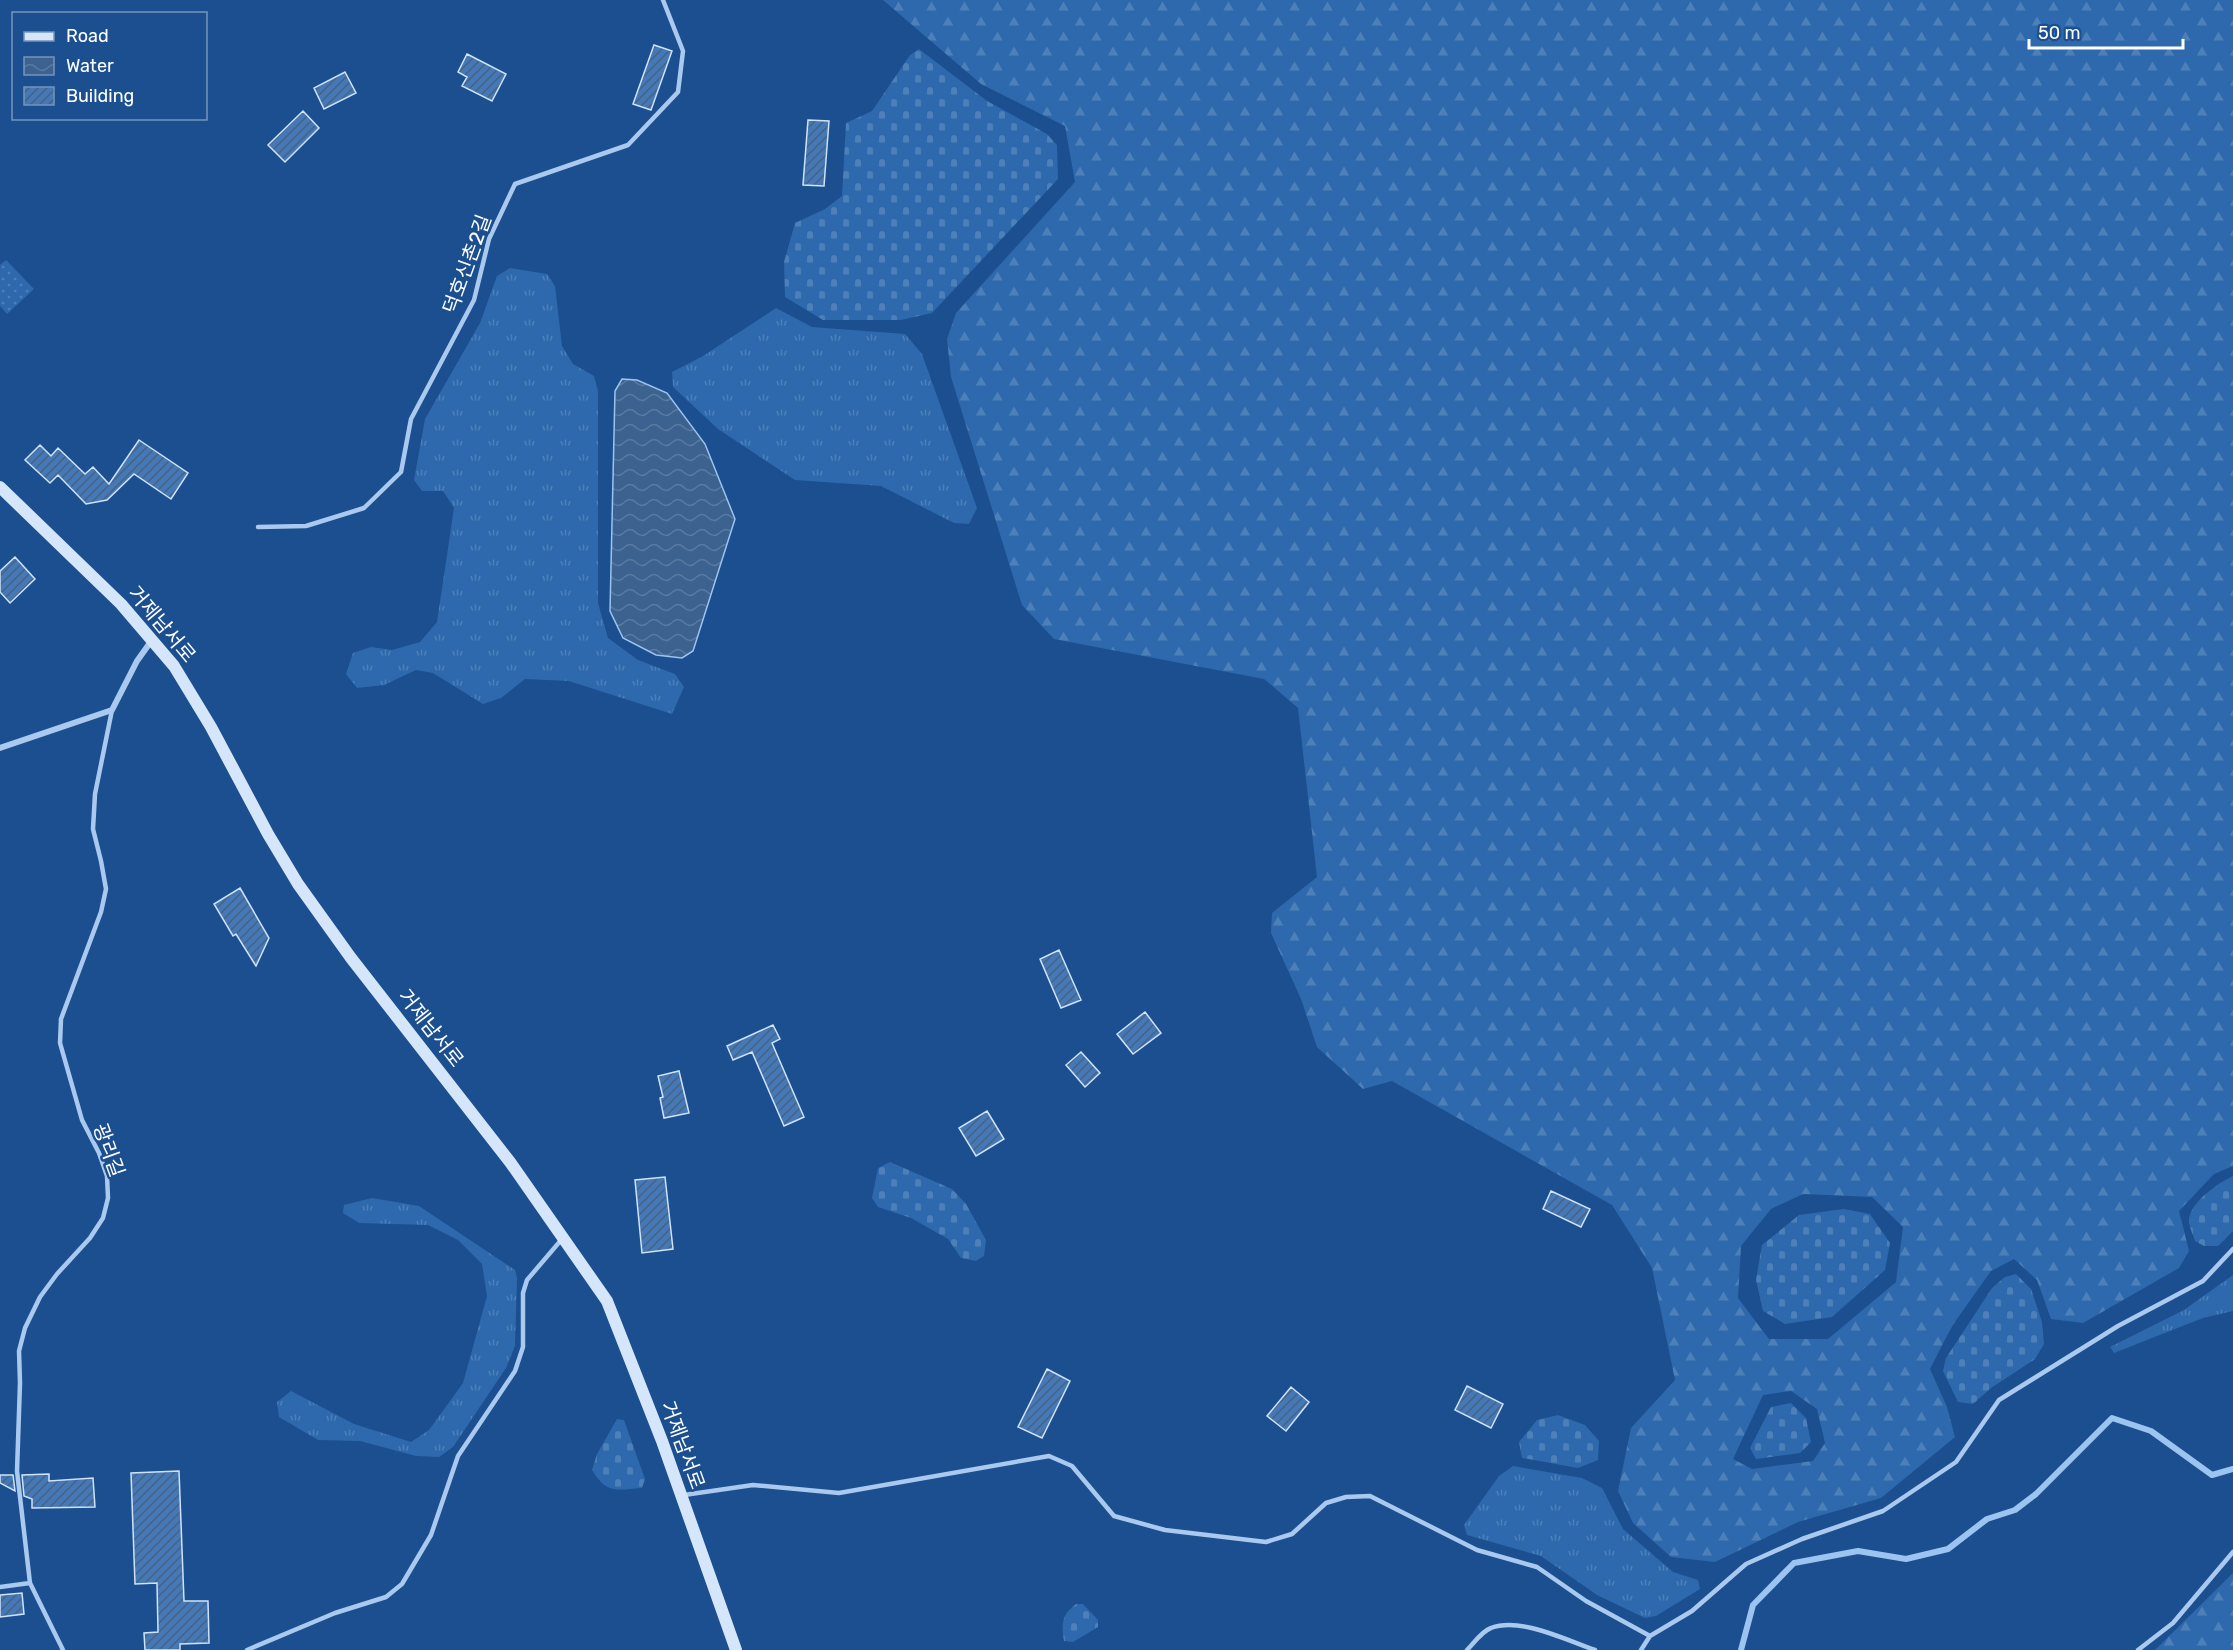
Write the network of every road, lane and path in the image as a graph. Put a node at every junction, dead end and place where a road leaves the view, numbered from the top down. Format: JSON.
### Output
{"nodes":[{"id":1,"x":663,"y":0,"type":"edge"},
{"id":2,"x":0,"y":486,"type":"edge"},
{"id":3,"x":258,"y":527,"type":"dead end"},
{"id":4,"x":152,"y":640,"type":"junction"},
{"id":5,"x":112,"y":710,"type":"junction"},
{"id":6,"x":0,"y":748,"type":"edge"},
{"id":7,"x":563,"y":1237,"type":"junction"},
{"id":8,"x":2233,"y":1249,"type":"edge"},
{"id":9,"x":681,"y":1496,"type":"junction"},
{"id":10,"x":2233,"y":1552,"type":"edge"},
{"id":11,"x":30,"y":1583,"type":"junction"},
{"id":12,"x":0,"y":1587,"type":"edge"},
{"id":13,"x":1650,"y":1636,"type":"junction"},
{"id":14,"x":63,"y":1650,"type":"edge"},
{"id":15,"x":248,"y":1650,"type":"edge"},
{"id":16,"x":735,"y":1650,"type":"edge"},
{"id":17,"x":1467,"y":1650,"type":"edge"},
{"id":18,"x":1595,"y":1650,"type":"edge"},
{"id":19,"x":1641,"y":1650,"type":"edge"},
{"id":20,"x":2138,"y":1650,"type":"edge"}],
"edges":[{"from":1,"to":3,"type":"lane","name":"덕호신촌2길"},
{"from":2,"to":4,"type":"main road","name":"거제남서로"},
{"from":4,"to":5,"type":"street"},
{"from":4,"to":7,"type":"main road","name":"거제남서로"},
{"from":5,"to":6,"type":"street"},
{"from":5,"to":11,"type":"lane","name":"광리길"},
{"from":7,"to":9,"type":"main road","name":"거제남서로"},
{"from":7,"to":15,"type":"lane"},
{"from":8,"to":13,"type":"lane"},
{"from":9,"to":13,"type":"lane"},
{"from":9,"to":16,"type":"main road","name":"거제남서로"},
{"from":10,"to":20,"type":"lane"},
{"from":11,"to":12,"type":"lane"},
{"from":11,"to":14,"type":"lane","name":"광리길"},
{"from":13,"to":19,"type":"lane"},
{"from":17,"to":18,"type":"lane"}]}
